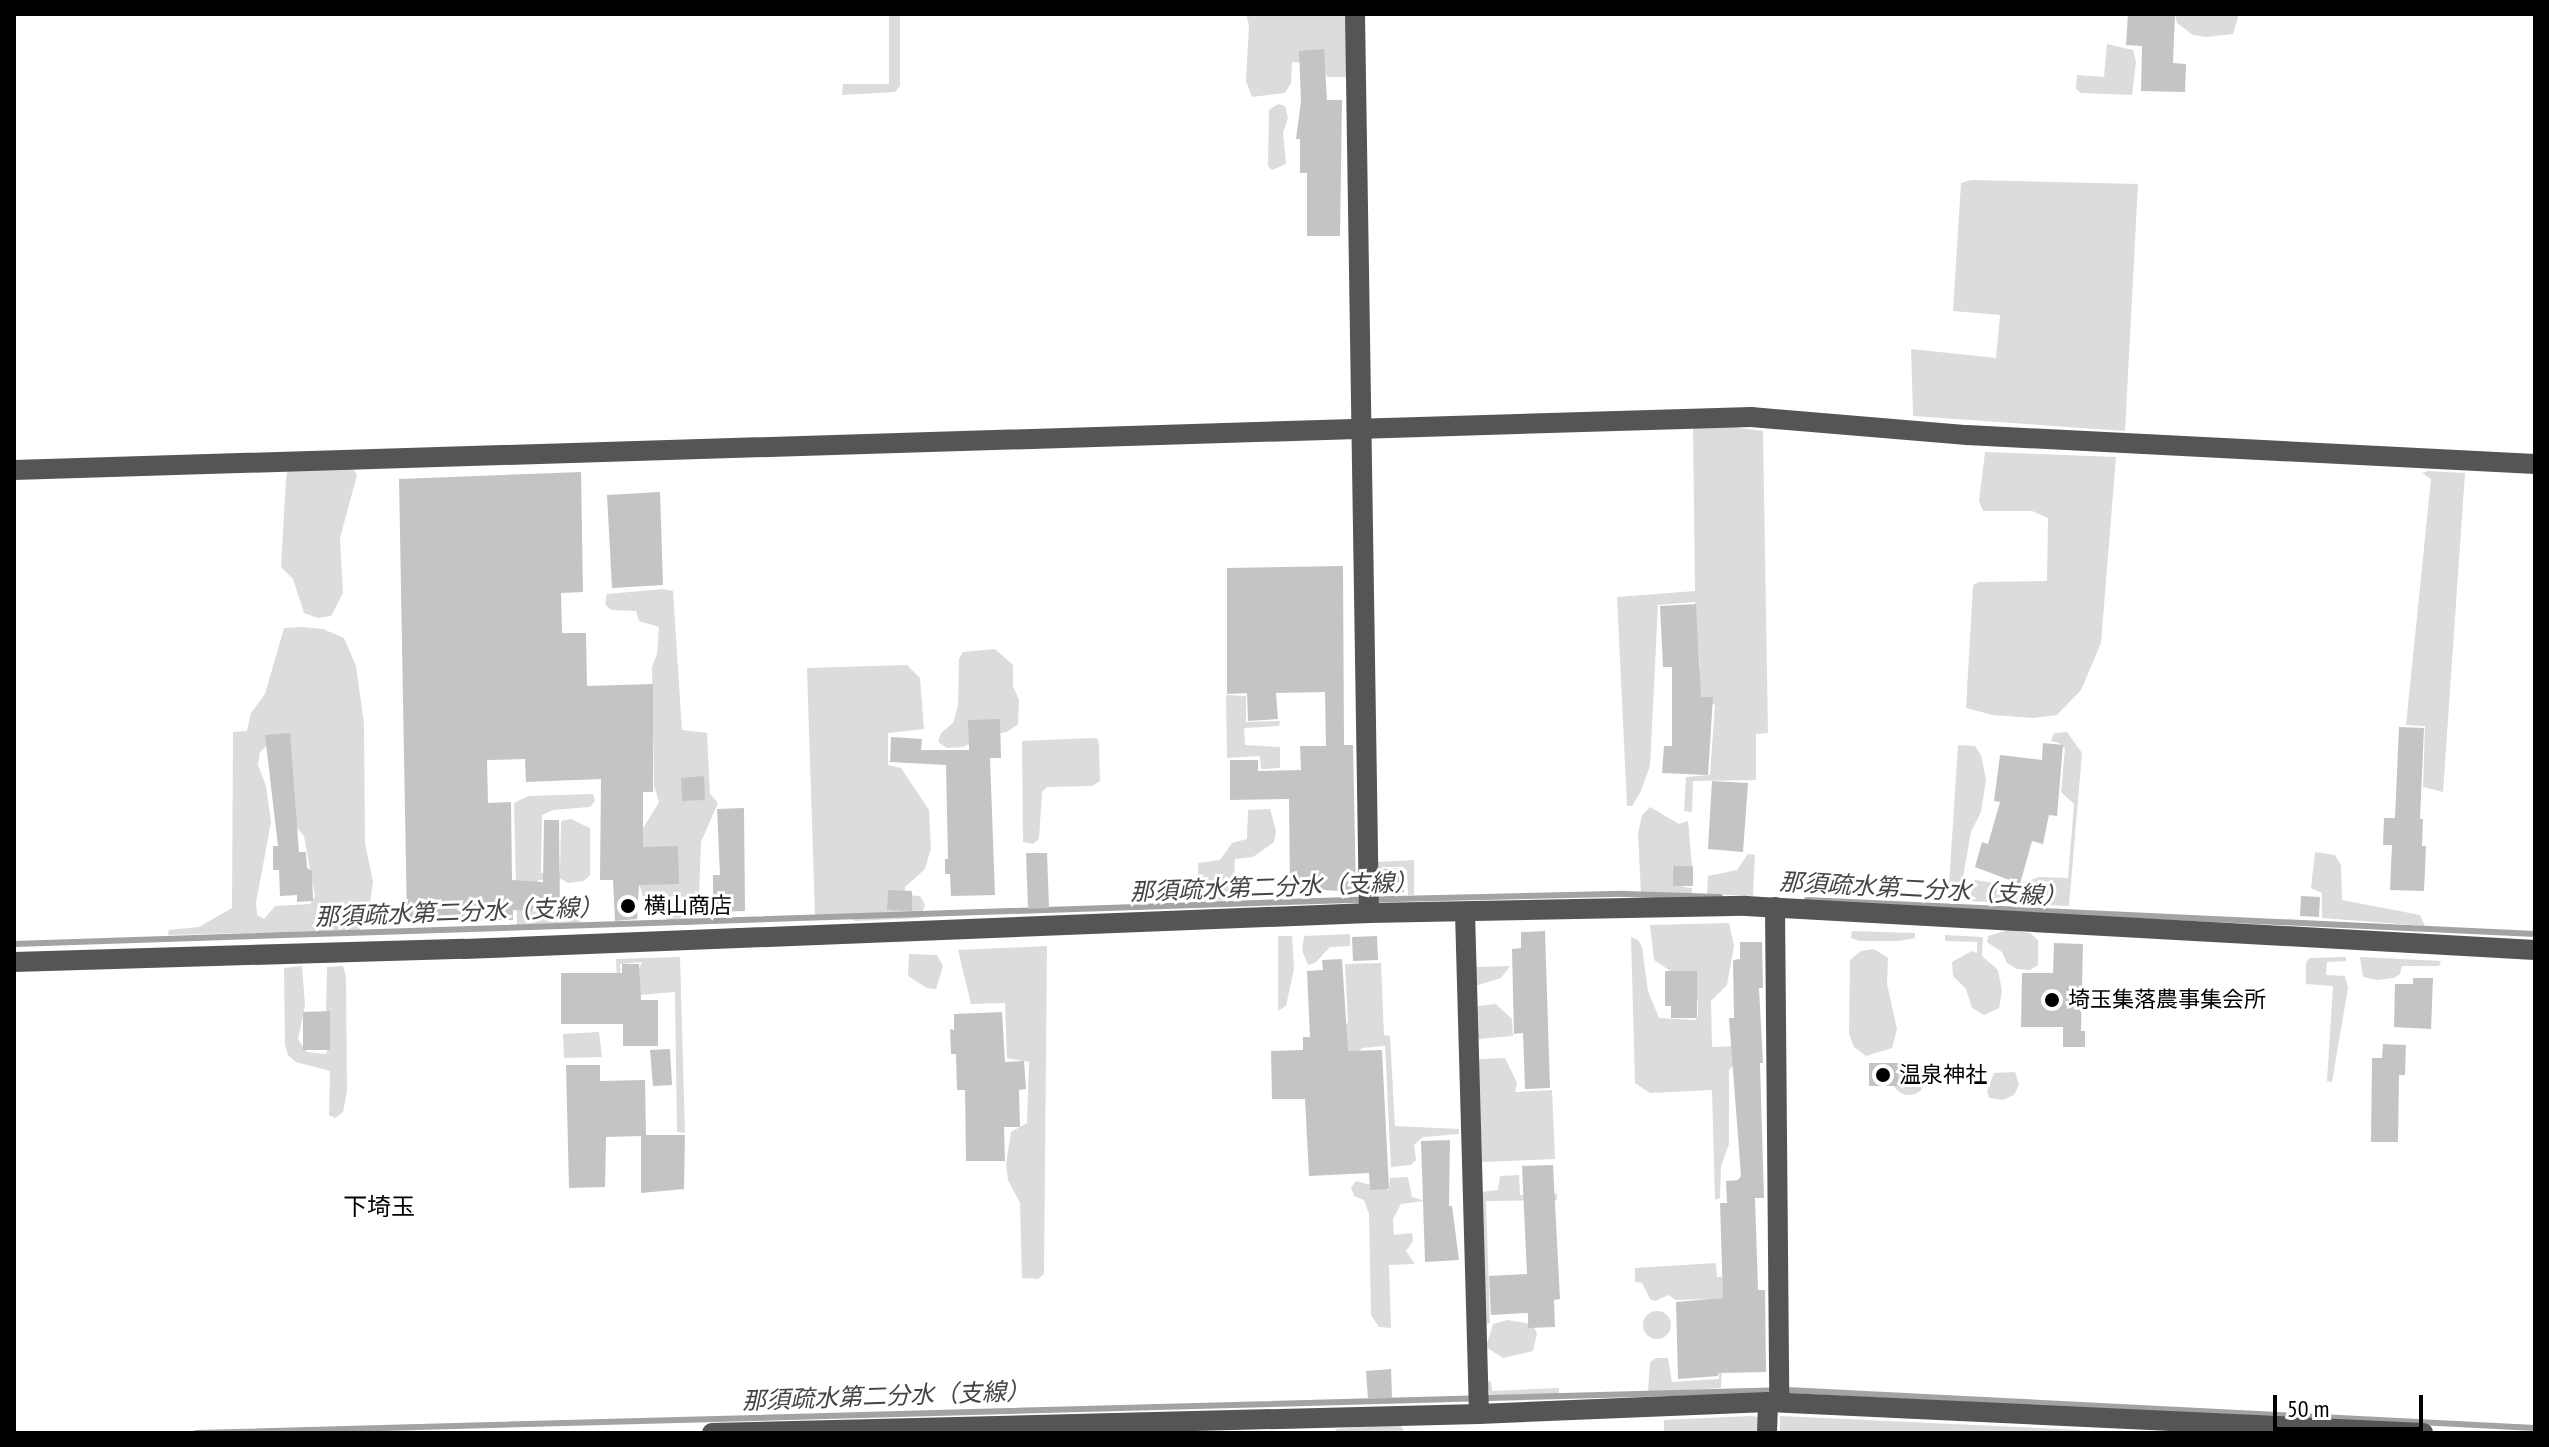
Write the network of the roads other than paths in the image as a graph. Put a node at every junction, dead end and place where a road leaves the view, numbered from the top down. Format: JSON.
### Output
{"nodes":[{"id":1,"x":1355,"y":14,"type":"edge"},
{"id":2,"x":1359,"y":429,"type":"junction"},
{"id":3,"x":2535,"y":464,"type":"edge"},
{"id":4,"x":14,"y":470,"type":"edge"},
{"id":5,"x":1775,"y":907,"type":"junction"},
{"id":6,"x":1465,"y":912,"type":"junction"},
{"id":7,"x":1369,"y":913,"type":"junction"},
{"id":8,"x":2535,"y":950,"type":"edge"},
{"id":9,"x":14,"y":962,"type":"edge"},
{"id":10,"x":1773,"y":1402,"type":"junction"},
{"id":11,"x":1479,"y":1414,"type":"junction"},
{"id":12,"x":712,"y":1433,"type":"edge"},
{"id":13,"x":1767,"y":1433,"type":"edge"},
{"id":14,"x":2423,"y":1433,"type":"edge"}],
"edges":[{"from":1,"to":2,"type":"street"},
{"from":2,"to":3,"type":"street"},
{"from":2,"to":4,"type":"street"},
{"from":2,"to":7,"type":"street"},
{"from":5,"to":6,"type":"street"},
{"from":5,"to":8,"type":"street"},
{"from":5,"to":10,"type":"street"},
{"from":6,"to":7,"type":"street"},
{"from":6,"to":11,"type":"street"},
{"from":7,"to":9,"type":"street"},
{"from":10,"to":11,"type":"street"},
{"from":10,"to":13,"type":"street"},
{"from":10,"to":14,"type":"street"},
{"from":11,"to":12,"type":"street"}]}
